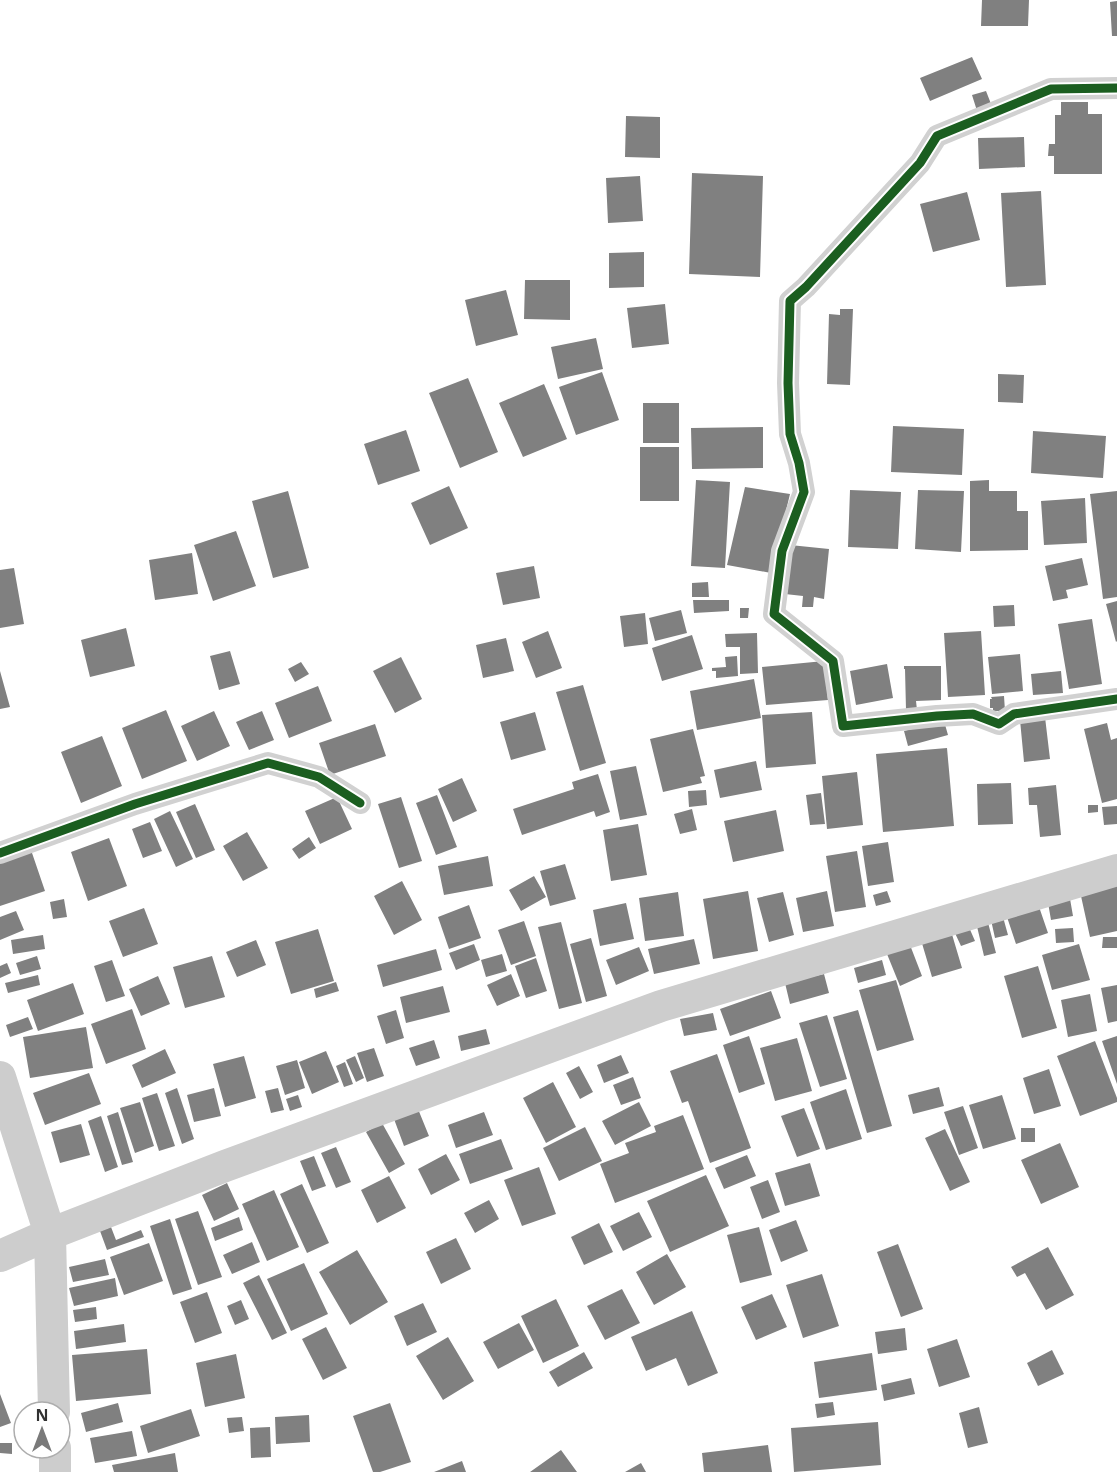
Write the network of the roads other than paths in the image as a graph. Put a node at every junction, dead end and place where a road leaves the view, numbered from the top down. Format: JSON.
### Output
{"nodes":[{"id":1,"x":1117,"y":88,"type":"edge"},
{"id":2,"x":1117,"y":699,"type":"edge"},
{"id":3,"x":360,"y":803,"type":"dead end"},
{"id":4,"x":0,"y":853,"type":"edge"},
{"id":5,"x":1117,"y":870,"type":"edge"},
{"id":6,"x":0,"y":1077,"type":"edge"},
{"id":7,"x":50,"y":1234,"type":"junction"},
{"id":8,"x":0,"y":1256,"type":"edge"},
{"id":9,"x":54,"y":1400,"type":"edge"}],
"edges":[{"from":1,"to":2,"type":"street"},
{"from":3,"to":4,"type":"street"},
{"from":5,"to":7,"type":"main road"},
{"from":6,"to":7,"type":"main road"},
{"from":7,"to":8,"type":"main road"},
{"from":7,"to":9,"type":"main road"}]}
